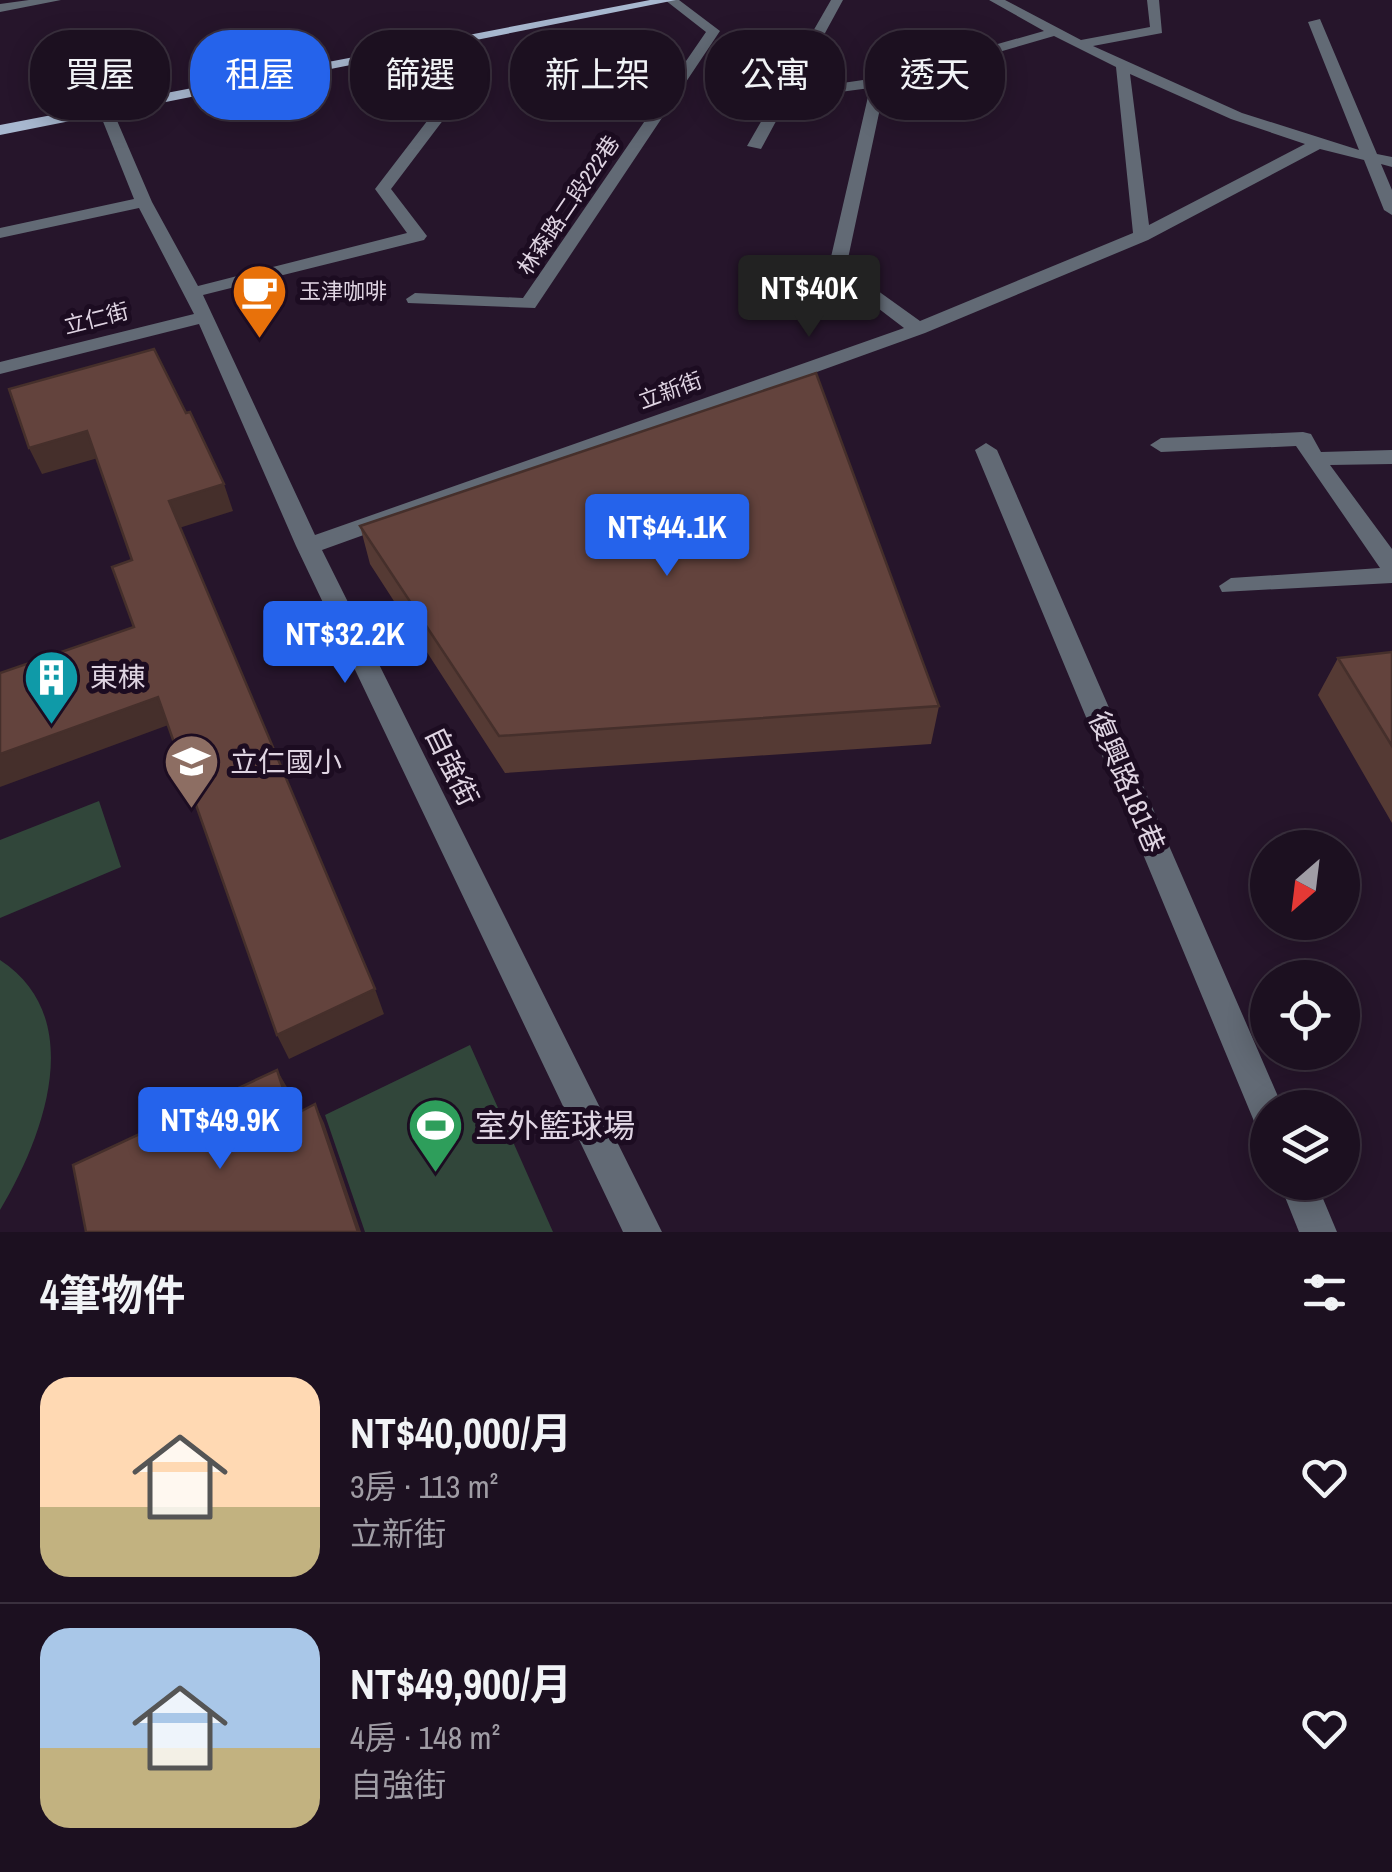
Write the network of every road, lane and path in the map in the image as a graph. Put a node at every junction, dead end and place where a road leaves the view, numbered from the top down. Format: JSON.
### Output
{"nodes":[{"id":1,"x":56,"y":0,"type":"edge"},
{"id":2,"x":670,"y":0,"type":"edge"},
{"id":3,"x":837,"y":0,"type":"edge"},
{"id":4,"x":995,"y":0,"type":"edge"},
{"id":5,"x":1154,"y":0,"type":"edge"},
{"id":6,"x":0,"y":8,"type":"edge"},
{"id":7,"x":1315,"y":22,"type":"dead end"},
{"id":8,"x":820,"y":30,"type":"edge"},
{"id":9,"x":1055,"y":32,"type":"junction"},
{"id":10,"x":490,"y":35,"type":"edge"},
{"id":11,"x":1079,"y":44,"type":"junction"},
{"id":12,"x":1005,"y":46,"type":"edge"},
{"id":13,"x":350,"y":62,"type":"edge"},
{"id":14,"x":1122,"y":68,"type":"junction"},
{"id":15,"x":170,"y":97,"type":"edge"},
{"id":16,"x":52,"y":120,"type":"edge"},
{"id":17,"x":109,"y":120,"type":"edge"},
{"id":18,"x":436,"y":120,"type":"edge"},
{"id":19,"x":769,"y":120,"type":"edge"},
{"id":20,"x":870,"y":120,"type":"edge"},
{"id":21,"x":0,"y":130,"type":"edge"},
{"id":22,"x":1316,"y":144,"type":"junction"},
{"id":23,"x":755,"y":146,"type":"dead end"},
{"id":24,"x":1368,"y":157,"type":"junction"},
{"id":25,"x":1392,"y":162,"type":"edge"},
{"id":26,"x":144,"y":202,"type":"junction"},
{"id":27,"x":1392,"y":210,"type":"edge"},
{"id":28,"x":0,"y":233,"type":"edge"},
{"id":29,"x":1142,"y":236,"type":"junction"},
{"id":30,"x":190,"y":292,"type":"junction"},
{"id":31,"x":415,"y":299,"type":"dead end"},
{"id":32,"x":204,"y":317,"type":"junction"},
{"id":33,"x":918,"y":329,"type":"junction"},
{"id":34,"x":0,"y":368,"type":"edge"},
{"id":35,"x":1160,"y":445,"type":"dead end"},
{"id":36,"x":986,"y":450,"type":"dead end"},
{"id":37,"x":1392,"y":457,"type":"edge"},
{"id":38,"x":1314,"y":459,"type":"junction"},
{"id":39,"x":308,"y":546,"type":"junction"},
{"id":40,"x":1392,"y":566,"type":"edge"},
{"id":41,"x":1392,"y":576,"type":"edge"},
{"id":42,"x":1231,"y":586,"type":"dead end"},
{"id":43,"x":1258,"y":1090,"type":"edge"},
{"id":44,"x":1304,"y":1200,"type":"edge"},
{"id":45,"x":643,"y":1232,"type":"edge"},
{"id":46,"x":1318,"y":1232,"type":"edge"}],
"edges":[{"from":1,"to":6,"type":"street"},
{"from":2,"to":10,"type":"main road"},
{"from":2,"to":31,"type":"street","name":"林森路二段222巷"},
{"from":3,"to":8,"type":"street"},
{"from":4,"to":9,"type":"street"},
{"from":5,"to":11,"type":"street"},
{"from":7,"to":24,"type":"street"},
{"from":9,"to":11,"type":"street"},
{"from":9,"to":12,"type":"street"},
{"from":11,"to":14,"type":"street"},
{"from":13,"to":15,"type":"main road"},
{"from":14,"to":22,"type":"street"},
{"from":14,"to":29,"type":"street"},
{"from":16,"to":21,"type":"main road"},
{"from":17,"to":26,"type":"street","name":"自強街"},
{"from":18,"to":30,"type":"street"},
{"from":19,"to":23,"type":"street"},
{"from":20,"to":33,"type":"street"},
{"from":22,"to":24,"type":"street"},
{"from":22,"to":29,"type":"street","name":"立新街"},
{"from":24,"to":25,"type":"street"},
{"from":24,"to":27,"type":"street"},
{"from":26,"to":28,"type":"street"},
{"from":26,"to":30,"type":"street","name":"自強街"},
{"from":29,"to":33,"type":"street","name":"立新街"},
{"from":30,"to":32,"type":"street","name":"自強街"},
{"from":32,"to":34,"type":"street","name":"立仁街"},
{"from":32,"to":39,"type":"street","name":"自強街"},
{"from":33,"to":39,"type":"street","name":"立新街"},
{"from":35,"to":38,"type":"street"},
{"from":36,"to":43,"type":"street","name":"復興路181巷"},
{"from":37,"to":38,"type":"street"},
{"from":38,"to":40,"type":"street"},
{"from":39,"to":45,"type":"street","name":"自強街"},
{"from":41,"to":42,"type":"street"},
{"from":44,"to":46,"type":"street"}]}
